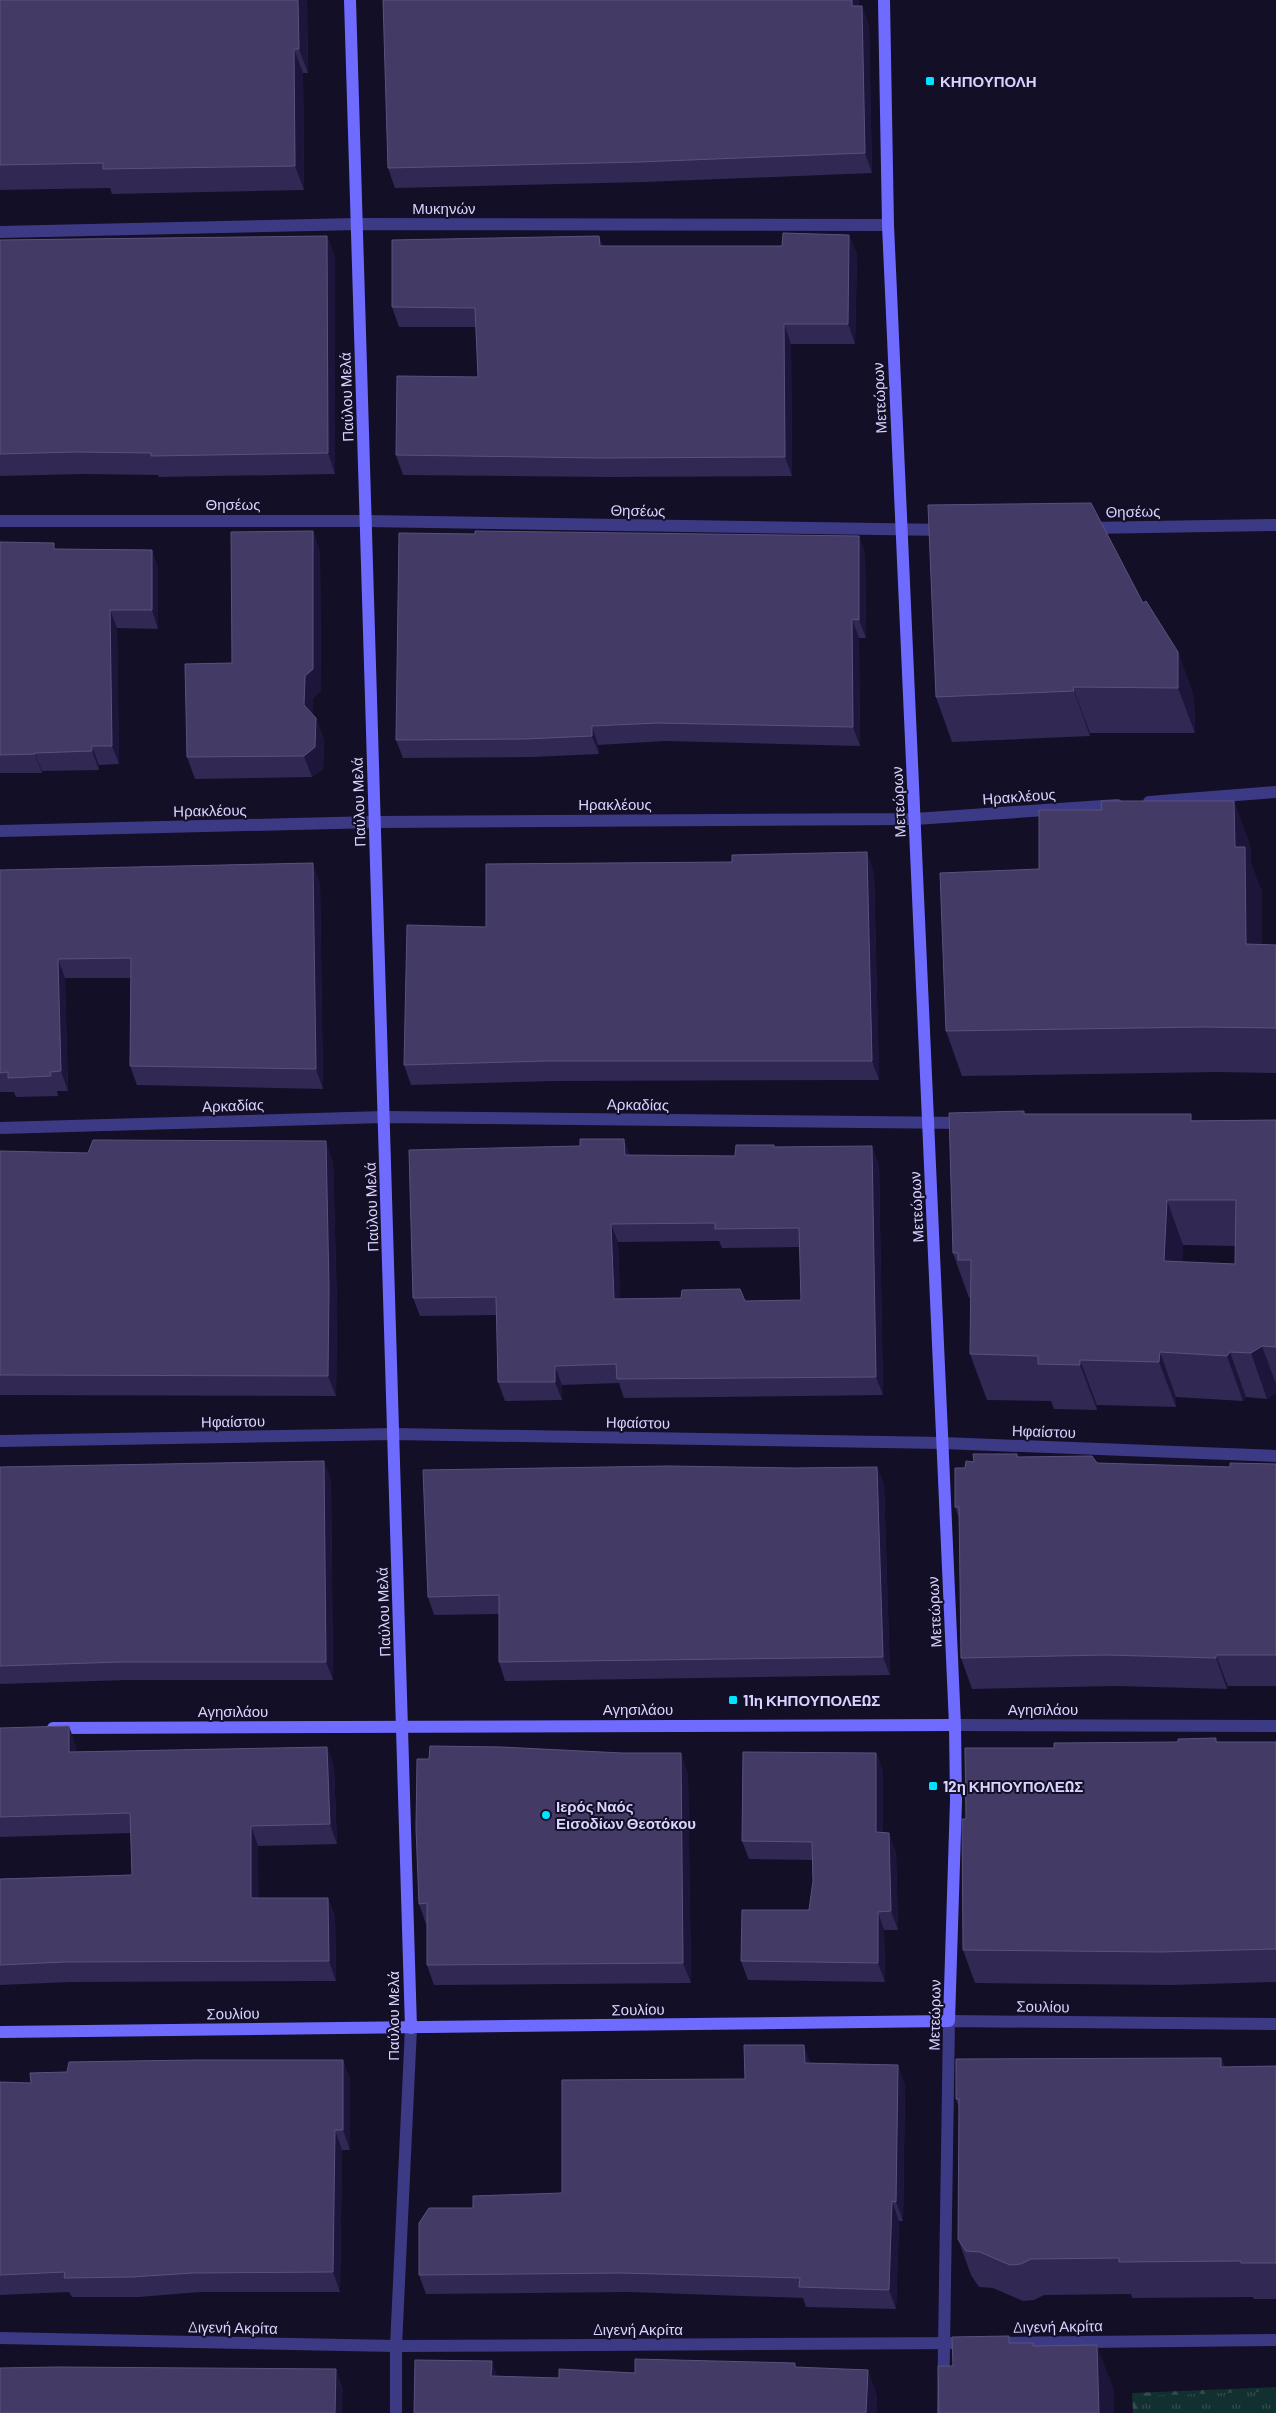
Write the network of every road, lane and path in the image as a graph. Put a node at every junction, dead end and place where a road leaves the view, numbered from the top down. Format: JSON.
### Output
{"nodes":[{"id":1,"x":350,"y":0,"type":"edge"},
{"id":2,"x":884,"y":0,"type":"edge"},
{"id":3,"x":357,"y":224,"type":"junction"},
{"id":4,"x":888,"y":225,"type":"junction"},
{"id":5,"x":0,"y":232,"type":"edge"},
{"id":6,"x":366,"y":520,"type":"junction"},
{"id":7,"x":0,"y":521,"type":"edge"},
{"id":8,"x":1276,"y":525,"type":"edge"},
{"id":9,"x":1069,"y":528,"type":"edge"},
{"id":10,"x":961,"y":530,"type":"edge"},
{"id":11,"x":902,"y":531,"type":"junction"},
{"id":12,"x":1276,"y":792,"type":"edge"},
{"id":13,"x":915,"y":819,"type":"junction"},
{"id":14,"x":375,"y":822,"type":"junction"},
{"id":15,"x":0,"y":831,"type":"edge"},
{"id":16,"x":384,"y":1117,"type":"junction"},
{"id":17,"x":978,"y":1123,"type":"edge"},
{"id":18,"x":928,"y":1124,"type":"junction"},
{"id":19,"x":0,"y":1128,"type":"edge"},
{"id":20,"x":394,"y":1434,"type":"junction"},
{"id":21,"x":0,"y":1441,"type":"edge"},
{"id":22,"x":943,"y":1443,"type":"junction"},
{"id":23,"x":1276,"y":1456,"type":"edge"},
{"id":24,"x":955,"y":1725,"type":"junction"},
{"id":25,"x":402,"y":1726,"type":"junction"},
{"id":26,"x":1276,"y":1726,"type":"edge"},
{"id":27,"x":39,"y":1728,"type":"edge"},
{"id":28,"x":949,"y":2021,"type":"junction"},
{"id":29,"x":1276,"y":2024,"type":"edge"},
{"id":30,"x":411,"y":2028,"type":"junction"},
{"id":31,"x":0,"y":2032,"type":"edge"},
{"id":32,"x":0,"y":2338,"type":"edge"},
{"id":33,"x":1276,"y":2340,"type":"edge"},
{"id":34,"x":945,"y":2343,"type":"junction"},
{"id":35,"x":396,"y":2346,"type":"junction"},
{"id":36,"x":396,"y":2413,"type":"edge"},
{"id":37,"x":943,"y":2413,"type":"edge"}],
"edges":[{"from":1,"to":3,"type":"street","name":"Παύλου Μελά"},
{"from":2,"to":4,"type":"street","name":"Μετεώρων"},
{"from":3,"to":4,"type":"street","name":"Μυκηνών"},
{"from":3,"to":5,"type":"street","name":"Μυκηνών"},
{"from":3,"to":6,"type":"street","name":"Παύλου Μελά"},
{"from":4,"to":11,"type":"street","name":"Μετεώρων"},
{"from":6,"to":7,"type":"street","name":"Θησέως"},
{"from":6,"to":11,"type":"street","name":"Θησέως"},
{"from":6,"to":14,"type":"street","name":"Παύλου Μελά"},
{"from":8,"to":9,"type":"street","name":"Θησέως"},
{"from":10,"to":11,"type":"street","name":"Θησέως"},
{"from":11,"to":13,"type":"street","name":"Μετεώρων"},
{"from":12,"to":13,"type":"street","name":"Ηρακλέους"},
{"from":13,"to":14,"type":"street","name":"Ηρακλέους"},
{"from":13,"to":18,"type":"street","name":"Μετεώρων"},
{"from":14,"to":15,"type":"street","name":"Ηρακλέους"},
{"from":14,"to":16,"type":"street","name":"Παύλου Μελά"},
{"from":16,"to":18,"type":"street","name":"Αρκαδίας"},
{"from":16,"to":19,"type":"street","name":"Αρκαδίας"},
{"from":16,"to":20,"type":"street","name":"Παύλου Μελά"},
{"from":17,"to":18,"type":"street","name":"Αρκαδίας"},
{"from":18,"to":22,"type":"street","name":"Μετεώρων"},
{"from":20,"to":21,"type":"street","name":"Ηφαίστου"},
{"from":20,"to":22,"type":"street","name":"Ηφαίστου"},
{"from":20,"to":25,"type":"street","name":"Παύλου Μελά"},
{"from":22,"to":23,"type":"street","name":"Ηφαίστου"},
{"from":22,"to":24,"type":"street","name":"Μετεώρων"},
{"from":24,"to":25,"type":"street","name":"Αγησιλάου"},
{"from":24,"to":26,"type":"street","name":"Αγησιλάου"},
{"from":24,"to":28,"type":"street","name":"Μετεώρων"},
{"from":25,"to":27,"type":"street","name":"Αγησιλάου"},
{"from":25,"to":30,"type":"street","name":"Παύλου Μελά"},
{"from":28,"to":29,"type":"street","name":"Σουλίου"},
{"from":28,"to":30,"type":"street","name":"Σουλίου"},
{"from":28,"to":34,"type":"street","name":"Μετεώρων"},
{"from":30,"to":31,"type":"street","name":"Σουλίου"},
{"from":30,"to":35,"type":"street","name":"Παύλου Μελά"},
{"from":32,"to":35,"type":"street","name":"Διγενή Ακρίτα"},
{"from":33,"to":34,"type":"street","name":"Διγενή Ακρίτα"},
{"from":34,"to":35,"type":"street","name":"Διγενή Ακρίτα"},
{"from":34,"to":37,"type":"street","name":"Μετεώρων"},
{"from":35,"to":36,"type":"street","name":"Παύλου Μελά"}]}
